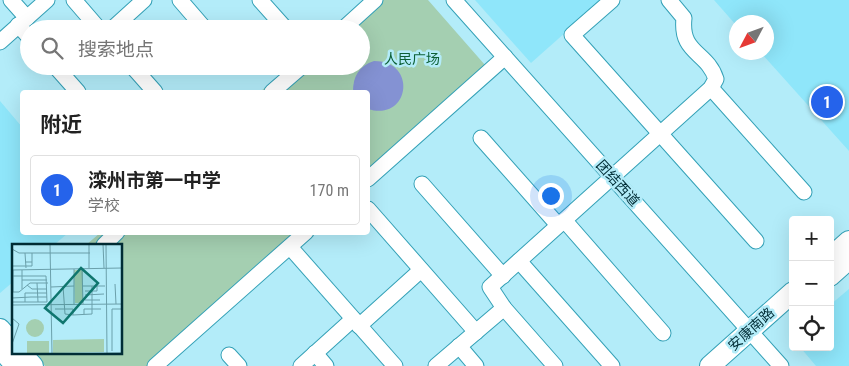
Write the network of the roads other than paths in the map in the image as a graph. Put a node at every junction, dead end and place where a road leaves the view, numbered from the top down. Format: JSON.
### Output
{"nodes":[{"id":1,"x":11,"y":0,"type":"edge"},
{"id":2,"x":47,"y":0,"type":"edge"},
{"id":3,"x":74,"y":0,"type":"edge"},
{"id":4,"x":144,"y":0,"type":"edge"},
{"id":5,"x":180,"y":0,"type":"edge"},
{"id":6,"x":260,"y":0,"type":"edge"},
{"id":7,"x":375,"y":0,"type":"edge"},
{"id":8,"x":454,"y":0,"type":"edge"},
{"id":9,"x":612,"y":0,"type":"edge"},
{"id":10,"x":669,"y":0,"type":"edge"},
{"id":11,"x":21,"y":20,"type":"edge"},
{"id":12,"x":24,"y":20,"type":"edge"},
{"id":13,"x":91,"y":20,"type":"edge"},
{"id":14,"x":122,"y":20,"type":"edge"},
{"id":15,"x":197,"y":20,"type":"edge"},
{"id":16,"x":278,"y":20,"type":"edge"},
{"id":17,"x":353,"y":20,"type":"edge"},
{"id":18,"x":20,"y":24,"type":"edge"},
{"id":19,"x":0,"y":42,"type":"edge"},
{"id":20,"x":505,"y":57,"type":"junction"},
{"id":21,"x":62,"y":75,"type":"edge"},
{"id":22,"x":140,"y":75,"type":"edge"},
{"id":23,"x":292,"y":75,"type":"edge"},
{"id":24,"x":711,"y":88,"type":"junction"},
{"id":25,"x":76,"y":90,"type":"edge"},
{"id":26,"x":153,"y":90,"type":"edge"},
{"id":27,"x":274,"y":90,"type":"edge"},
{"id":28,"x":660,"y":133,"type":"junction"},
{"id":29,"x":481,"y":138,"type":"dead end"},
{"id":30,"x":370,"y":176,"type":"edge"},
{"id":31,"x":613,"y":177,"type":"junction"},
{"id":32,"x":422,"y":184,"type":"dead end"},
{"id":33,"x":804,"y":192,"type":"dead end"},
{"id":34,"x":370,"y":211,"type":"edge"},
{"id":35,"x":562,"y":223,"type":"junction"},
{"id":36,"x":114,"y":235,"type":"edge"},
{"id":37,"x":303,"y":235,"type":"edge"},
{"id":38,"x":756,"y":241,"type":"dead end"},
{"id":39,"x":849,"y":241,"type":"edge"},
{"id":40,"x":105,"y":244,"type":"edge"},
{"id":41,"x":290,"y":247,"type":"junction"},
{"id":42,"x":834,"y":254,"type":"edge"},
{"id":43,"x":849,"y":259,"type":"edge"},
{"id":44,"x":519,"y":261,"type":"junction"},
{"id":45,"x":421,"y":270,"type":"junction"},
{"id":46,"x":834,"y":272,"type":"edge"},
{"id":47,"x":502,"y":276,"type":"junction"},
{"id":48,"x":789,"y":297,"type":"edge"},
{"id":49,"x":504,"y":308,"type":"junction"},
{"id":50,"x":789,"y":312,"type":"edge"},
{"id":51,"x":356,"y":322,"type":"junction"},
{"id":52,"x":476,"y":332,"type":"junction"},
{"id":53,"x":662,"y":333,"type":"dead end"},
{"id":54,"x":754,"y":336,"type":"junction"},
{"id":55,"x":6,"y":337,"type":"edge"},
{"id":56,"x":459,"y":346,"type":"junction"},
{"id":57,"x":315,"y":353,"type":"junction"},
{"id":58,"x":22,"y":354,"type":"edge"},
{"id":59,"x":16,"y":366,"type":"edge"},
{"id":60,"x":33,"y":366,"type":"edge"},
{"id":61,"x":156,"y":366,"type":"edge"},
{"id":62,"x":301,"y":366,"type":"edge"},
{"id":63,"x":326,"y":366,"type":"edge"},
{"id":64,"x":394,"y":366,"type":"edge"},
{"id":65,"x":436,"y":366,"type":"edge"},
{"id":66,"x":476,"y":366,"type":"edge"},
{"id":67,"x":555,"y":366,"type":"edge"},
{"id":68,"x":612,"y":366,"type":"edge"},
{"id":69,"x":710,"y":366,"type":"edge"},
{"id":70,"x":729,"y":366,"type":"edge"},
{"id":71,"x":781,"y":366,"type":"edge"}],
"edges":[{"from":1,"to":11,"type":"street"},
{"from":2,"to":12,"type":"street"},
{"from":3,"to":13,"type":"street"},
{"from":4,"to":14,"type":"street"},
{"from":5,"to":15,"type":"street"},
{"from":6,"to":16,"type":"street"},
{"from":7,"to":17,"type":"street"},
{"from":8,"to":20,"type":"street","name":"团结西道"},
{"from":9,"to":28,"type":"street"},
{"from":10,"to":24,"type":"street"},
{"from":18,"to":19,"type":"street"},
{"from":20,"to":30,"type":"street"},
{"from":20,"to":31,"type":"street","name":"团结西道"},
{"from":21,"to":25,"type":"street"},
{"from":22,"to":26,"type":"street"},
{"from":23,"to":27,"type":"street"},
{"from":24,"to":28,"type":"street"},
{"from":24,"to":33,"type":"street"},
{"from":28,"to":31,"type":"street"},
{"from":28,"to":38,"type":"street"},
{"from":29,"to":35,"type":"street"},
{"from":31,"to":35,"type":"street"},
{"from":31,"to":54,"type":"street","name":"团结西道"},
{"from":32,"to":47,"type":"street"},
{"from":34,"to":45,"type":"street"},
{"from":35,"to":44,"type":"street"},
{"from":35,"to":53,"type":"street"},
{"from":36,"to":40,"type":"street"},
{"from":37,"to":41,"type":"street"},
{"from":39,"to":42,"type":"main road"},
{"from":41,"to":51,"type":"street"},
{"from":41,"to":61,"type":"street"},
{"from":43,"to":46,"type":"main road"},
{"from":44,"to":47,"type":"street"},
{"from":44,"to":68,"type":"street"},
{"from":45,"to":51,"type":"street"},
{"from":45,"to":52,"type":"street"},
{"from":47,"to":49,"type":"street"},
{"from":48,"to":54,"type":"main road","name":"安康南路"},
{"from":49,"to":52,"type":"street"},
{"from":49,"to":67,"type":"street"},
{"from":50,"to":54,"type":"main road","name":"安康南路"},
{"from":51,"to":57,"type":"street"},
{"from":51,"to":64,"type":"street"},
{"from":52,"to":56,"type":"street"},
{"from":54,"to":69,"type":"main road","name":"安康南路"},
{"from":54,"to":70,"type":"main road","name":"安康南路"},
{"from":54,"to":71,"type":"street","name":"团结西道"},
{"from":55,"to":59,"type":"main road"},
{"from":56,"to":65,"type":"street"},
{"from":56,"to":66,"type":"street"},
{"from":57,"to":62,"type":"street"},
{"from":57,"to":63,"type":"street"},
{"from":58,"to":60,"type":"main road"}]}
